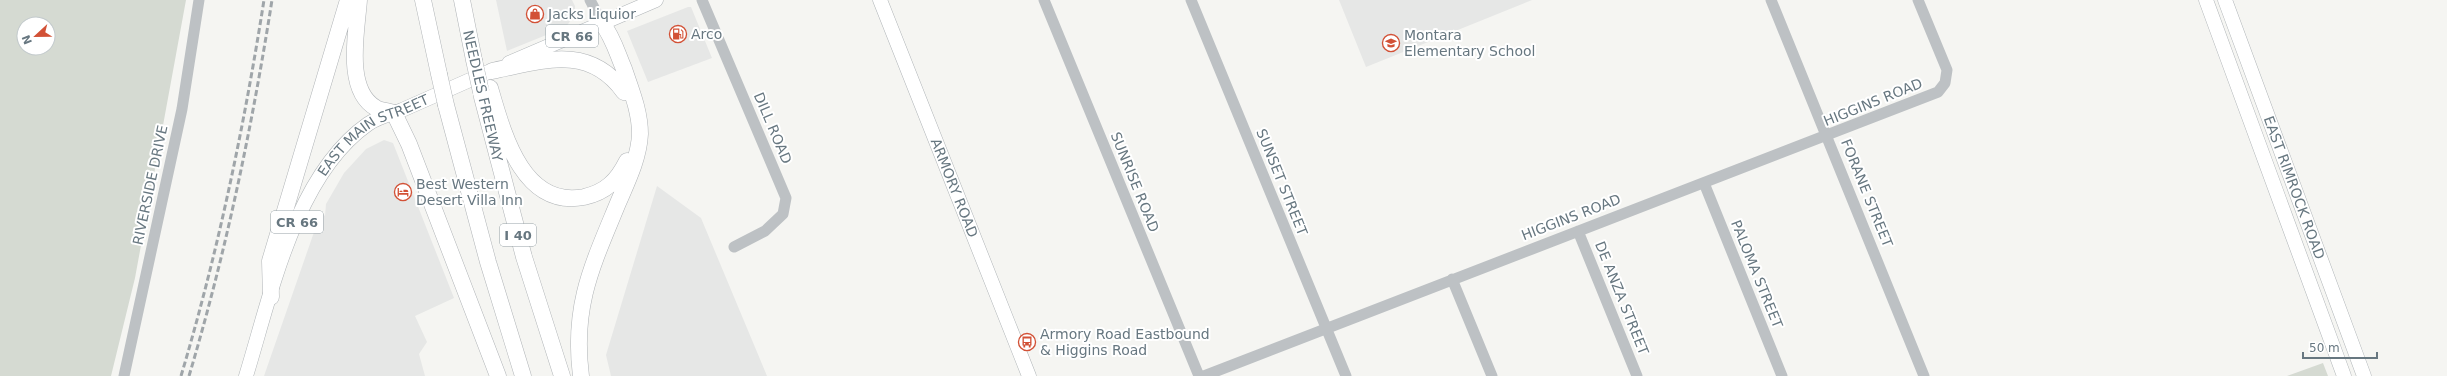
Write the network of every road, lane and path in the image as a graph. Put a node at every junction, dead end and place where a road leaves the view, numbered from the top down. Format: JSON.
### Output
{"nodes":[{"id":1,"x":199,"y":0,"type":"edge"},
{"id":2,"x":348,"y":0,"type":"edge"},
{"id":3,"x":359,"y":0,"type":"edge"},
{"id":4,"x":423,"y":0,"type":"edge"},
{"id":5,"x":462,"y":0,"type":"edge"},
{"id":6,"x":466,"y":0,"type":"edge"},
{"id":7,"x":590,"y":0,"type":"edge"},
{"id":8,"x":656,"y":0,"type":"edge"},
{"id":9,"x":702,"y":0,"type":"edge"},
{"id":10,"x":880,"y":0,"type":"edge"},
{"id":11,"x":1044,"y":0,"type":"edge"},
{"id":12,"x":1191,"y":0,"type":"edge"},
{"id":13,"x":1771,"y":0,"type":"edge"},
{"id":14,"x":1918,"y":0,"type":"edge"},
{"id":15,"x":2206,"y":0,"type":"edge"},
{"id":16,"x":2225,"y":0,"type":"edge"},
{"id":17,"x":602,"y":23,"type":"junction"},
{"id":18,"x":478,"y":58,"type":"junction"},
{"id":19,"x":492,"y":71,"type":"junction"},
{"id":20,"x":485,"y":90,"type":"junction"},
{"id":21,"x":624,"y":92,"type":"junction"},
{"id":22,"x":394,"y":113,"type":"junction"},
{"id":23,"x":1827,"y":136,"type":"junction"},
{"id":24,"x":1704,"y":183,"type":"junction"},
{"id":25,"x":1578,"y":231,"type":"junction"},
{"id":26,"x":734,"y":247,"type":"dead end"},
{"id":27,"x":1452,"y":280,"type":"junction"},
{"id":28,"x":271,"y":297,"type":"junction"},
{"id":29,"x":1327,"y":330,"type":"junction"},
{"id":30,"x":124,"y":376,"type":"edge"},
{"id":31,"x":246,"y":376,"type":"edge"},
{"id":32,"x":498,"y":376,"type":"edge"},
{"id":33,"x":523,"y":376,"type":"edge"},
{"id":34,"x":562,"y":376,"type":"edge"},
{"id":35,"x":581,"y":376,"type":"edge"},
{"id":36,"x":1029,"y":376,"type":"edge"},
{"id":37,"x":1199,"y":376,"type":"edge"},
{"id":38,"x":1204,"y":376,"type":"edge"},
{"id":39,"x":1346,"y":376,"type":"edge"},
{"id":40,"x":1492,"y":376,"type":"edge"},
{"id":41,"x":1637,"y":376,"type":"edge"},
{"id":42,"x":1782,"y":376,"type":"edge"},
{"id":43,"x":1924,"y":376,"type":"edge"},
{"id":44,"x":2344,"y":376,"type":"edge"},
{"id":45,"x":2364,"y":376,"type":"edge"}],
"edges":[{"from":1,"to":30,"type":"street","name":"RIVERSIDE DRIVE"},
{"from":2,"to":28,"type":"highway"},
{"from":3,"to":22,"type":"highway"},
{"from":4,"to":33,"type":"highway","number":"I 40","bridge":true},
{"from":5,"to":18,"type":"highway","name":"NEEDLES FREEWAY","number":"I 40"},
{"from":6,"to":18,"type":"highway"},
{"from":7,"to":17,"type":"street","number":"CR 66"},
{"from":8,"to":17,"type":"main road","name":"EAST MAIN STREET"},
{"from":9,"to":26,"type":"street","name":"DILL ROAD"},
{"from":10,"to":36,"type":"main road","name":"ARMORY ROAD"},
{"from":11,"to":37,"type":"street","name":"SUNRISE ROAD"},
{"from":12,"to":29,"type":"street","name":"SUNSET STREET"},
{"from":13,"to":23,"type":"street","name":"FORANE STREET"},
{"from":14,"to":23,"type":"street","name":"HIGGINS ROAD"},
{"from":15,"to":44,"type":"main road","name":"EAST RIMROCK ROAD"},
{"from":16,"to":45,"type":"main road","name":"EAST RIMROCK ROAD"},
{"from":17,"to":19,"type":"main road","name":"EAST MAIN STREET","number":"CR 66"},
{"from":17,"to":21,"type":"highway"},
{"from":17,"to":35,"type":"highway"},
{"from":18,"to":20,"type":"highway","name":"NEEDLES FREEWAY","number":"I 40","bridge":true},
{"from":19,"to":21,"type":"highway"},
{"from":19,"to":22,"type":"main road","name":"EAST MAIN STREET","number":"CR 66"},
{"from":20,"to":21,"type":"highway"},
{"from":20,"to":34,"type":"highway","name":"NEEDLES FREEWAY","number":"I 40"},
{"from":22,"to":28,"type":"main road","name":"EAST MAIN STREET","number":"CR 66"},
{"from":22,"to":32,"type":"highway"},
{"from":23,"to":24,"type":"street","name":"HIGGINS ROAD"},
{"from":23,"to":43,"type":"street","name":"FORANE STREET"},
{"from":24,"to":25,"type":"street","name":"HIGGINS ROAD"},
{"from":24,"to":42,"type":"street","name":"PALOMA STREET"},
{"from":25,"to":27,"type":"street","name":"HIGGINS ROAD"},
{"from":25,"to":41,"type":"street","name":"DE ANZA STREET"},
{"from":27,"to":29,"type":"street","name":"HIGGINS ROAD"},
{"from":27,"to":40,"type":"street"},
{"from":28,"to":31,"type":"main road","name":"EAST MAIN STREET","number":"CR 66"},
{"from":29,"to":38,"type":"street","name":"HIGGINS ROAD"},
{"from":29,"to":39,"type":"street","name":"SUNSET STREET"}]}
